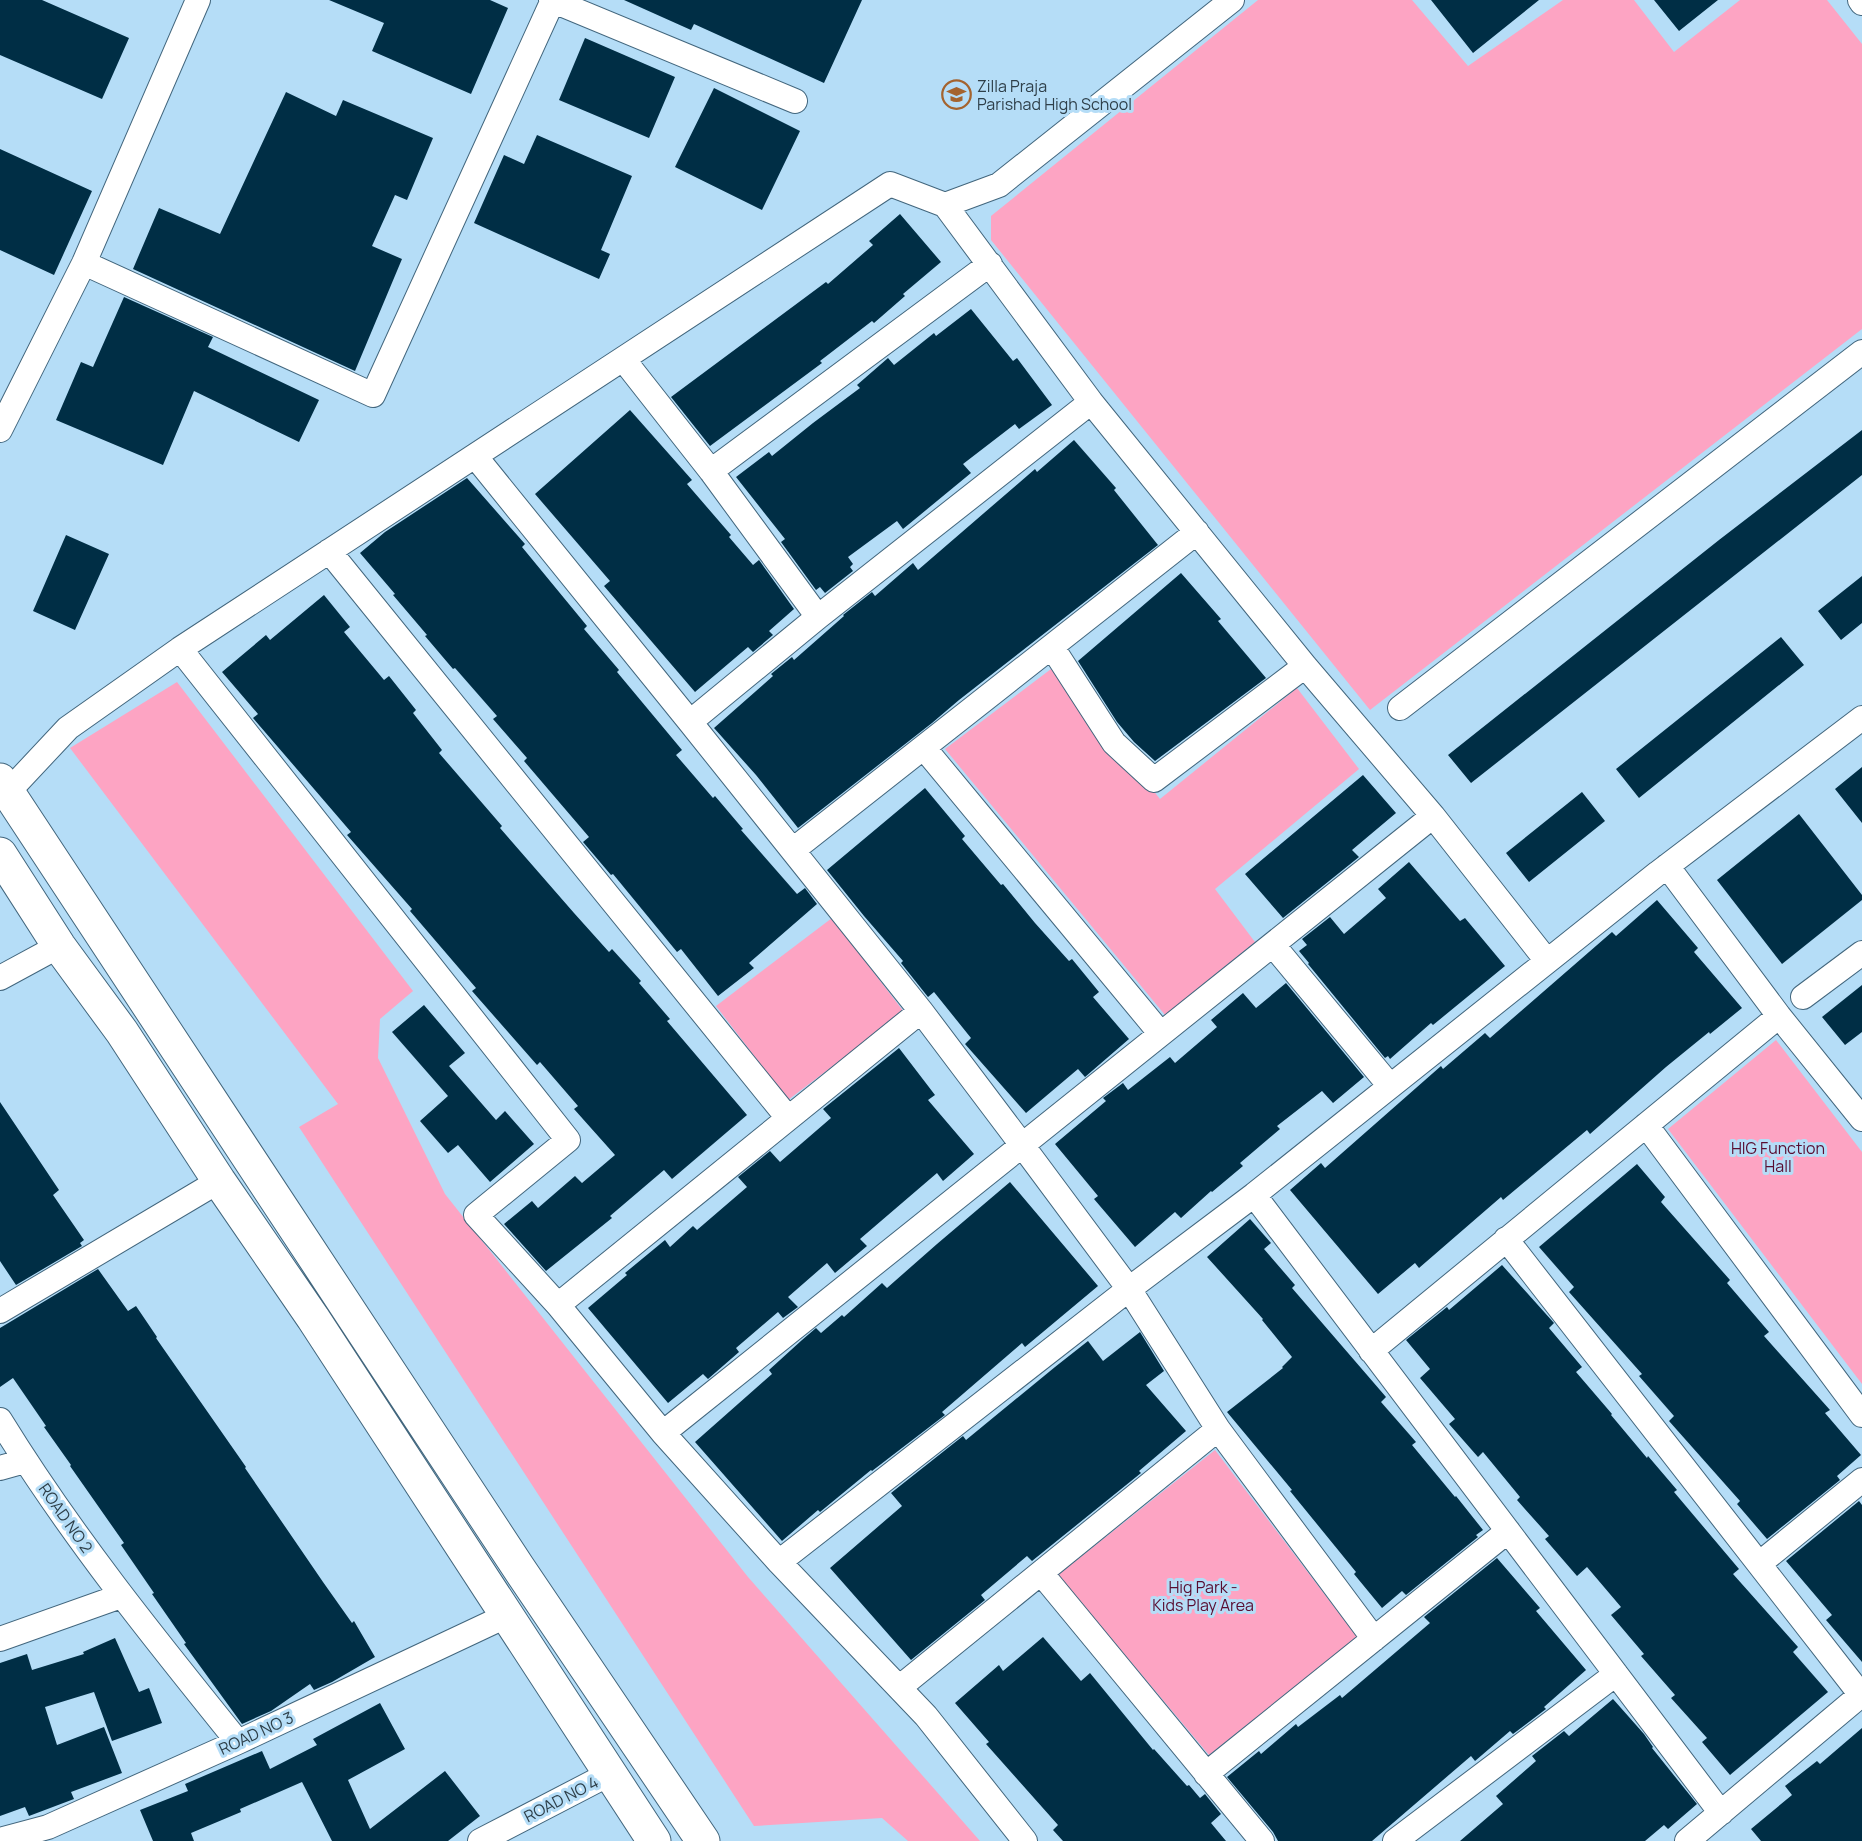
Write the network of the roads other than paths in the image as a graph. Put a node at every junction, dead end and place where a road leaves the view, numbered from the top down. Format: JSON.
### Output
{"nodes":[{"id":1,"x":198,"y":0,"type":"edge"},
{"id":2,"x":552,"y":0,"type":"edge"},
{"id":3,"x":1232,"y":0,"type":"edge"},
{"id":4,"x":795,"y":101,"type":"dead end"},
{"id":5,"x":945,"y":206,"type":"junction"},
{"id":6,"x":84,"y":263,"type":"junction"},
{"id":7,"x":990,"y":264,"type":"junction"},
{"id":8,"x":1862,"y":352,"type":"edge"},
{"id":9,"x":623,"y":359,"type":"junction"},
{"id":10,"x":1091,"y":402,"type":"junction"},
{"id":11,"x":0,"y":430,"type":"edge"},
{"id":12,"x":475,"y":456,"type":"junction"},
{"id":13,"x":711,"y":471,"type":"junction"},
{"id":14,"x":1197,"y":532,"type":"junction"},
{"id":15,"x":329,"y":551,"type":"junction"},
{"id":16,"x":818,"y":617,"type":"junction"},
{"id":17,"x":1052,"y":647,"type":"junction"},
{"id":18,"x":180,"y":649,"type":"junction"},
{"id":19,"x":1305,"y":666,"type":"junction"},
{"id":20,"x":1400,"y":708,"type":"dead end"},
{"id":21,"x":1862,"y":718,"type":"edge"},
{"id":22,"x":690,"y":722,"type":"junction"},
{"id":23,"x":924,"y":748,"type":"junction"},
{"id":24,"x":4,"y":786,"type":"edge"},
{"id":25,"x":1433,"y":816,"type":"junction"},
{"id":26,"x":793,"y":850,"type":"junction"},
{"id":27,"x":0,"y":854,"type":"edge"},
{"id":28,"x":1667,"y":866,"type":"junction"},
{"id":29,"x":1273,"y":945,"type":"junction"},
{"id":30,"x":59,"y":946,"type":"junction"},
{"id":31,"x":1862,"y":953,"type":"edge"},
{"id":32,"x":1547,"y":961,"type":"junction"},
{"id":33,"x":0,"y":978,"type":"edge"},
{"id":34,"x":1803,"y":997,"type":"dead end"},
{"id":35,"x":921,"y":1011,"type":"junction"},
{"id":36,"x":1779,"y":1016,"type":"junction"},
{"id":37,"x":1161,"y":1034,"type":"junction"},
{"id":38,"x":1390,"y":1086,"type":"junction"},
{"id":39,"x":788,"y":1118,"type":"junction"},
{"id":40,"x":1862,"y":1119,"type":"edge"},
{"id":41,"x":1646,"y":1125,"type":"junction"},
{"id":42,"x":1023,"y":1145,"type":"junction"},
{"id":43,"x":219,"y":1181,"type":"junction"},
{"id":44,"x":1254,"y":1195,"type":"junction"},
{"id":45,"x":1506,"y":1239,"type":"junction"},
{"id":46,"x":1129,"y":1289,"type":"junction"},
{"id":47,"x":342,"y":1299,"type":"junction"},
{"id":48,"x":558,"y":1305,"type":"junction"},
{"id":49,"x":0,"y":1311,"type":"edge"},
{"id":50,"x":313,"y":1318,"type":"junction"},
{"id":51,"x":1371,"y":1351,"type":"junction"},
{"id":52,"x":378,"y":1354,"type":"junction"},
{"id":53,"x":348,"y":1370,"type":"junction"},
{"id":54,"x":1862,"y":1415,"type":"edge"},
{"id":55,"x":0,"y":1420,"type":"edge"},
{"id":56,"x":1218,"y":1429,"type":"junction"},
{"id":57,"x":663,"y":1433,"type":"junction"},
{"id":58,"x":25,"y":1461,"type":"junction"},
{"id":59,"x":0,"y":1468,"type":"edge"},
{"id":60,"x":1862,"y":1480,"type":"edge"},
{"id":61,"x":1508,"y":1531,"type":"junction"},
{"id":62,"x":779,"y":1562,"type":"junction"},
{"id":63,"x":1760,"y":1564,"type":"junction"},
{"id":64,"x":1041,"y":1573,"type":"junction"},
{"id":65,"x":121,"y":1596,"type":"junction"},
{"id":66,"x":508,"y":1615,"type":"junction"},
{"id":67,"x":0,"y":1639,"type":"edge"},
{"id":68,"x":1374,"y":1639,"type":"junction"},
{"id":69,"x":1616,"y":1674,"type":"junction"},
{"id":70,"x":900,"y":1687,"type":"junction"},
{"id":71,"x":1861,"y":1694,"type":"edge"},
{"id":72,"x":238,"y":1742,"type":"junction"},
{"id":73,"x":611,"y":1773,"type":"junction"},
{"id":74,"x":1206,"y":1774,"type":"junction"},
{"id":75,"x":1721,"y":1813,"type":"junction"},
{"id":76,"x":52,"y":1834,"type":"edge"},
{"id":77,"x":0,"y":1840,"type":"edge"},
{"id":78,"x":480,"y":1841,"type":"edge"},
{"id":79,"x":654,"y":1841,"type":"edge"},
{"id":80,"x":703,"y":1841,"type":"edge"},
{"id":81,"x":1024,"y":1841,"type":"edge"},
{"id":82,"x":1262,"y":1841,"type":"edge"},
{"id":83,"x":1395,"y":1841,"type":"edge"},
{"id":84,"x":1687,"y":1841,"type":"edge"}],
"edges":[{"from":1,"to":6,"type":"street"},
{"from":2,"to":4,"type":"street"},
{"from":2,"to":6,"type":"street"},
{"from":3,"to":5,"type":"street"},
{"from":5,"to":7,"type":"street"},
{"from":5,"to":9,"type":"street"},
{"from":6,"to":11,"type":"street"},
{"from":7,"to":10,"type":"street"},
{"from":7,"to":13,"type":"street"},
{"from":8,"to":20,"type":"street"},
{"from":9,"to":12,"type":"street"},
{"from":9,"to":13,"type":"street"},
{"from":10,"to":14,"type":"street"},
{"from":10,"to":16,"type":"street"},
{"from":12,"to":15,"type":"street"},
{"from":12,"to":22,"type":"street"},
{"from":13,"to":16,"type":"street"},
{"from":14,"to":17,"type":"street"},
{"from":14,"to":19,"type":"street"},
{"from":15,"to":18,"type":"street"},
{"from":15,"to":39,"type":"street"},
{"from":16,"to":22,"type":"street"},
{"from":17,"to":19,"type":"street"},
{"from":17,"to":23,"type":"street"},
{"from":18,"to":24,"type":"street"},
{"from":18,"to":48,"type":"street"},
{"from":19,"to":25,"type":"street"},
{"from":21,"to":28,"type":"street"},
{"from":22,"to":26,"type":"street"},
{"from":23,"to":26,"type":"street"},
{"from":23,"to":37,"type":"street"},
{"from":24,"to":47,"type":"highway"},
{"from":25,"to":29,"type":"street"},
{"from":25,"to":32,"type":"street"},
{"from":26,"to":35,"type":"street"},
{"from":27,"to":30,"type":"highway"},
{"from":28,"to":32,"type":"street"},
{"from":28,"to":36,"type":"street"},
{"from":29,"to":37,"type":"street"},
{"from":29,"to":38,"type":"street"},
{"from":30,"to":33,"type":"street"},
{"from":30,"to":43,"type":"highway"},
{"from":31,"to":34,"type":"street"},
{"from":32,"to":38,"type":"street"},
{"from":35,"to":39,"type":"street"},
{"from":35,"to":42,"type":"street"},
{"from":36,"to":40,"type":"street"},
{"from":36,"to":41,"type":"street"},
{"from":37,"to":42,"type":"street"},
{"from":38,"to":44,"type":"street"},
{"from":39,"to":48,"type":"street"},
{"from":41,"to":45,"type":"street"},
{"from":41,"to":54,"type":"street"},
{"from":42,"to":46,"type":"street"},
{"from":42,"to":57,"type":"street"},
{"from":43,"to":49,"type":"street"},
{"from":43,"to":50,"type":"highway"},
{"from":44,"to":46,"type":"street"},
{"from":44,"to":51,"type":"street"},
{"from":45,"to":51,"type":"street"},
{"from":45,"to":63,"type":"street"},
{"from":46,"to":56,"type":"street"},
{"from":46,"to":62,"type":"street"},
{"from":47,"to":50,"type":"highway"},
{"from":47,"to":52,"type":"highway"},
{"from":48,"to":57,"type":"street"},
{"from":50,"to":53,"type":"highway"},
{"from":51,"to":61,"type":"street"},
{"from":52,"to":53,"type":"highway"},
{"from":52,"to":80,"type":"highway"},
{"from":53,"to":66,"type":"highway"},
{"from":55,"to":58,"type":"street","name":"ROAD NO 2"},
{"from":56,"to":64,"type":"street"},
{"from":56,"to":68,"type":"street"},
{"from":57,"to":62,"type":"street"},
{"from":58,"to":59,"type":"street"},
{"from":58,"to":65,"type":"street","name":"ROAD NO 2"},
{"from":60,"to":63,"type":"street"},
{"from":61,"to":68,"type":"street"},
{"from":61,"to":69,"type":"street"},
{"from":62,"to":70,"type":"street"},
{"from":63,"to":71,"type":"street"},
{"from":64,"to":70,"type":"street"},
{"from":64,"to":74,"type":"street"},
{"from":65,"to":67,"type":"street"},
{"from":65,"to":72,"type":"street","name":"ROAD NO 2"},
{"from":66,"to":72,"type":"street","name":"ROAD NO 3"},
{"from":66,"to":73,"type":"highway"},
{"from":68,"to":74,"type":"street"},
{"from":69,"to":75,"type":"street"},
{"from":69,"to":83,"type":"street"},
{"from":70,"to":81,"type":"street"},
{"from":71,"to":75,"type":"street"},
{"from":72,"to":76,"type":"street","name":"ROAD NO 3"},
{"from":73,"to":78,"type":"street","name":"ROAD NO 4"},
{"from":73,"to":79,"type":"highway"},
{"from":74,"to":82,"type":"street"},
{"from":75,"to":84,"type":"street"},
{"from":76,"to":77,"type":"street","name":"ROAD NO 3"}]}
